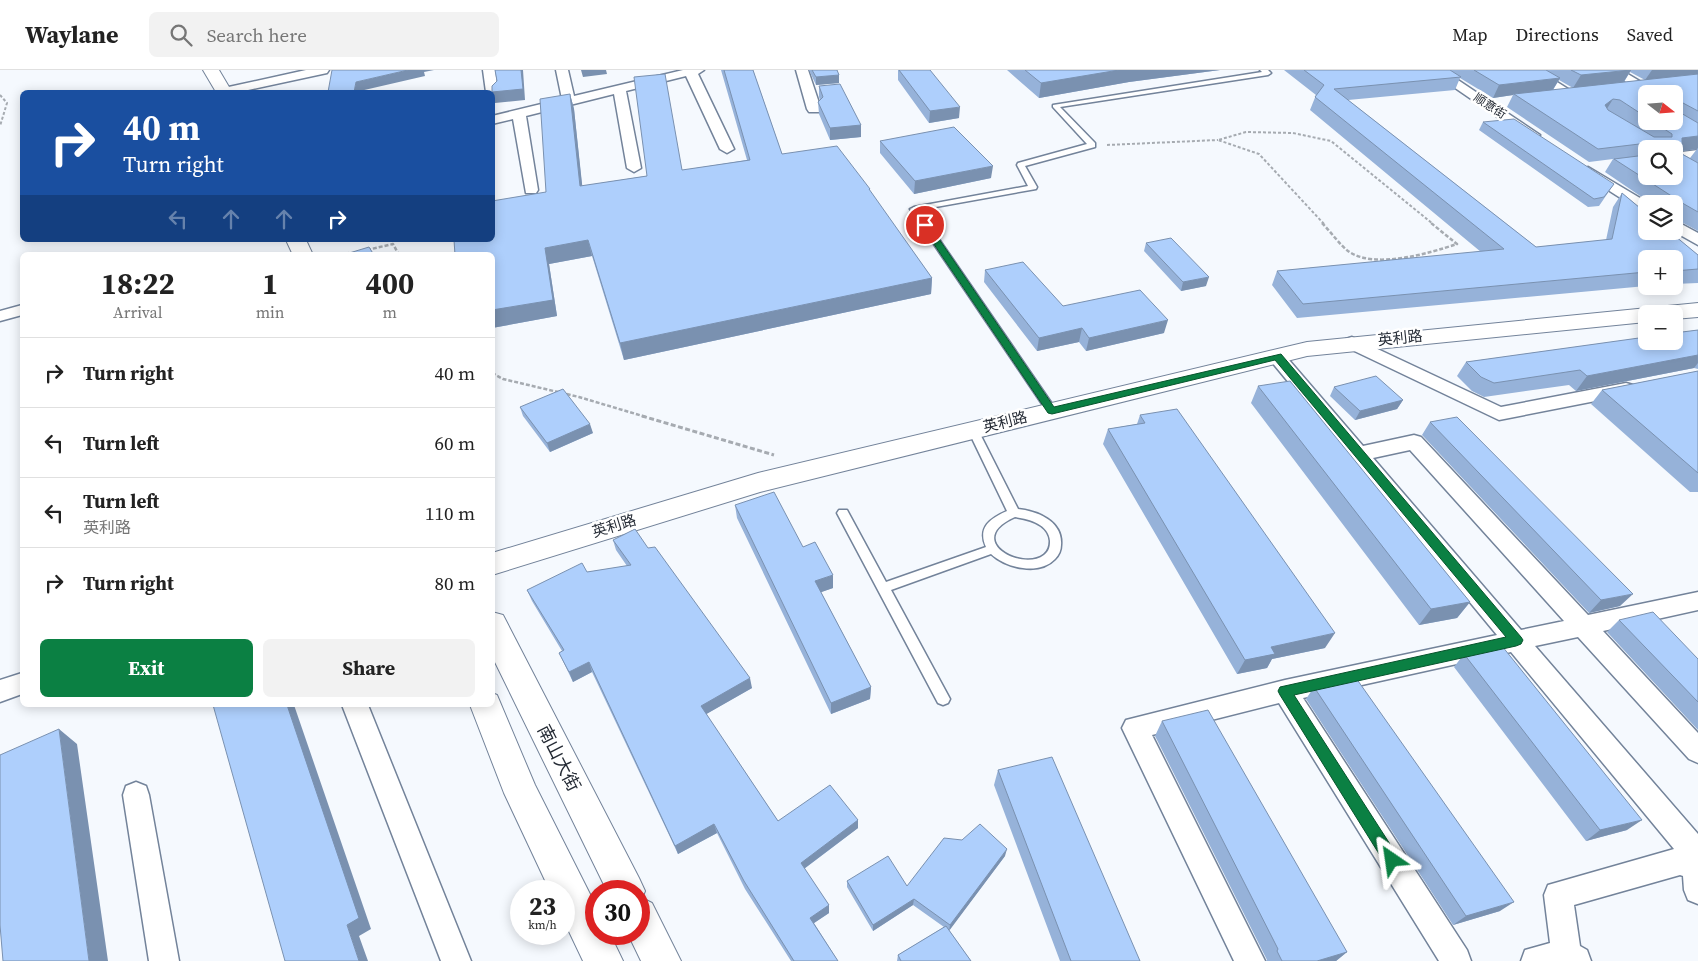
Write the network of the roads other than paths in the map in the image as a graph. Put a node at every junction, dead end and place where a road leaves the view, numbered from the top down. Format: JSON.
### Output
{"nodes":[{"id":1,"x":194,"y":70,"type":"edge"},
{"id":2,"x":211,"y":70,"type":"edge"},
{"id":3,"x":323,"y":70,"type":"edge"},
{"id":4,"x":488,"y":70,"type":"edge"},
{"id":5,"x":562,"y":70,"type":"edge"},
{"id":6,"x":802,"y":70,"type":"edge"},
{"id":7,"x":1263,"y":70,"type":"edge"},
{"id":8,"x":1436,"y":70,"type":"edge"},
{"id":9,"x":1529,"y":70,"type":"edge"},
{"id":10,"x":1612,"y":70,"type":"edge"},
{"id":11,"x":694,"y":72,"type":"edge"},
{"id":12,"x":654,"y":76,"type":"edge"},
{"id":13,"x":1615,"y":89,"type":"edge"},
{"id":14,"x":205,"y":90,"type":"edge"},
{"id":15,"x":223,"y":90,"type":"edge"},
{"id":16,"x":233,"y":90,"type":"edge"},
{"id":17,"x":492,"y":90,"type":"edge"},
{"id":18,"x":620,"y":91,"type":"junction"},
{"id":19,"x":1551,"y":96,"type":"edge"},
{"id":20,"x":569,"y":102,"type":"junction"},
{"id":21,"x":1505,"y":102,"type":"edge"},
{"id":22,"x":1486,"y":104,"type":"junction"},
{"id":23,"x":814,"y":109,"type":"dead end"},
{"id":24,"x":519,"y":114,"type":"junction"},
{"id":25,"x":495,"y":120,"type":"edge"},
{"id":26,"x":1544,"y":142,"type":"edge"},
{"id":27,"x":727,"y":149,"type":"dead end"},
{"id":28,"x":1698,"y":154,"type":"edge"},
{"id":29,"x":1683,"y":157,"type":"edge"},
{"id":30,"x":1683,"y":165,"type":"edge"},
{"id":31,"x":1602,"y":166,"type":"edge"},
{"id":32,"x":634,"y":168,"type":"dead end"},
{"id":33,"x":1690,"y":170,"type":"edge"},
{"id":34,"x":531,"y":190,"type":"dead end"},
{"id":35,"x":1638,"y":203,"type":"edge"},
{"id":36,"x":1683,"y":231,"type":"edge"},
{"id":37,"x":1698,"y":240,"type":"edge"},
{"id":38,"x":1698,"y":310,"type":"edge"},
{"id":39,"x":20,"y":311,"type":"edge"},
{"id":40,"x":1683,"y":311,"type":"edge"},
{"id":41,"x":1638,"y":315,"type":"edge"},
{"id":42,"x":0,"y":316,"type":"edge"},
{"id":43,"x":1352,"y":343,"type":"junction"},
{"id":44,"x":1277,"y":356,"type":"junction"},
{"id":45,"x":1645,"y":386,"type":"edge"},
{"id":46,"x":1052,"y":411,"type":"junction"},
{"id":47,"x":973,"y":430,"type":"junction"},
{"id":48,"x":1358,"y":454,"type":"junction"},
{"id":49,"x":843,"y":513,"type":"dead end"},
{"id":50,"x":1014,"y":513,"type":"junction"},
{"id":51,"x":992,"y":549,"type":"junction"},
{"id":52,"x":495,"y":563,"type":"edge"},
{"id":53,"x":884,"y":588,"type":"junction"},
{"id":54,"x":1698,"y":601,"type":"edge"},
{"id":55,"x":1583,"y":626,"type":"junction"},
{"id":56,"x":495,"y":630,"type":"edge"},
{"id":57,"x":1516,"y":640,"type":"junction"},
{"id":58,"x":20,"y":685,"type":"edge"},
{"id":59,"x":0,"y":691,"type":"edge"},
{"id":60,"x":1285,"y":691,"type":"junction"},
{"id":61,"x":943,"y":699,"type":"dead end"},
{"id":62,"x":355,"y":707,"type":"edge"},
{"id":63,"x":487,"y":707,"type":"edge"},
{"id":64,"x":1698,"y":751,"type":"edge"},
{"id":65,"x":136,"y":795,"type":"dead end"},
{"id":66,"x":1697,"y":857,"type":"edge"},
{"id":67,"x":620,"y":880,"type":"edge"},
{"id":68,"x":1698,"y":890,"type":"edge"},
{"id":69,"x":650,"y":938,"type":"edge"},
{"id":70,"x":1571,"y":957,"type":"edge"},
{"id":71,"x":164,"y":961,"type":"edge"},
{"id":72,"x":456,"y":961,"type":"edge"},
{"id":73,"x":603,"y":961,"type":"edge"},
{"id":74,"x":661,"y":961,"type":"edge"},
{"id":75,"x":1250,"y":961,"type":"edge"},
{"id":76,"x":1456,"y":961,"type":"edge"},
{"id":77,"x":1536,"y":961,"type":"edge"}],
"edges":[{"from":1,"to":14,"type":"street"},
{"from":2,"to":15,"type":"street"},
{"from":3,"to":16,"type":"street"},
{"from":4,"to":17,"type":"street"},
{"from":5,"to":20,"type":"street"},
{"from":6,"to":23,"type":"street"},
{"from":7,"to":46,"type":"lane"},
{"from":8,"to":22,"type":"street","name":"顺意街"},
{"from":9,"to":19,"type":"street"},
{"from":10,"to":13,"type":"street"},
{"from":11,"to":12,"type":"street"},
{"from":11,"to":27,"type":"street"},
{"from":12,"to":18,"type":"street"},
{"from":18,"to":20,"type":"street"},
{"from":18,"to":32,"type":"street"},
{"from":20,"to":24,"type":"street"},
{"from":21,"to":22,"type":"street"},
{"from":22,"to":26,"type":"street","name":"顺意街"},
{"from":24,"to":25,"type":"street"},
{"from":24,"to":34,"type":"street"},
{"from":28,"to":29,"type":"street"},
{"from":30,"to":33,"type":"street"},
{"from":31,"to":35,"type":"street"},
{"from":36,"to":37,"type":"street"},
{"from":38,"to":40,"type":"street"},
{"from":39,"to":42,"type":"street"},
{"from":41,"to":43,"type":"street","name":"英利路"},
{"from":43,"to":44,"type":"street","name":"英利路"},
{"from":43,"to":45,"type":"street"},
{"from":44,"to":46,"type":"street","name":"英利路"},
{"from":44,"to":48,"type":"street"},
{"from":46,"to":47,"type":"street","name":"英利路"},
{"from":47,"to":50,"type":"lane"},
{"from":47,"to":52,"type":"street","name":"英利路"},
{"from":48,"to":55,"type":"street"},
{"from":48,"to":57,"type":"street"},
{"from":49,"to":53,"type":"lane"},
{"from":50,"to":51,"type":"lane"},
{"from":50,"to":51,"type":"lane"},
{"from":51,"to":53,"type":"lane"},
{"from":53,"to":61,"type":"lane"},
{"from":54,"to":55,"type":"street"},
{"from":55,"to":57,"type":"street"},
{"from":55,"to":64,"type":"street"},
{"from":56,"to":67,"type":"street","name":"南山大街"},
{"from":57,"to":60,"type":"street"},
{"from":57,"to":66,"type":"street"},
{"from":58,"to":59,"type":"street"},
{"from":60,"to":75,"type":"street"},
{"from":60,"to":76,"type":"street"},
{"from":62,"to":72,"type":"street"},
{"from":63,"to":73,"type":"street"},
{"from":65,"to":71,"type":"street"},
{"from":66,"to":68,"type":"street"},
{"from":66,"to":70,"type":"street"},
{"from":69,"to":74,"type":"street"},
{"from":70,"to":77,"type":"street"}]}
